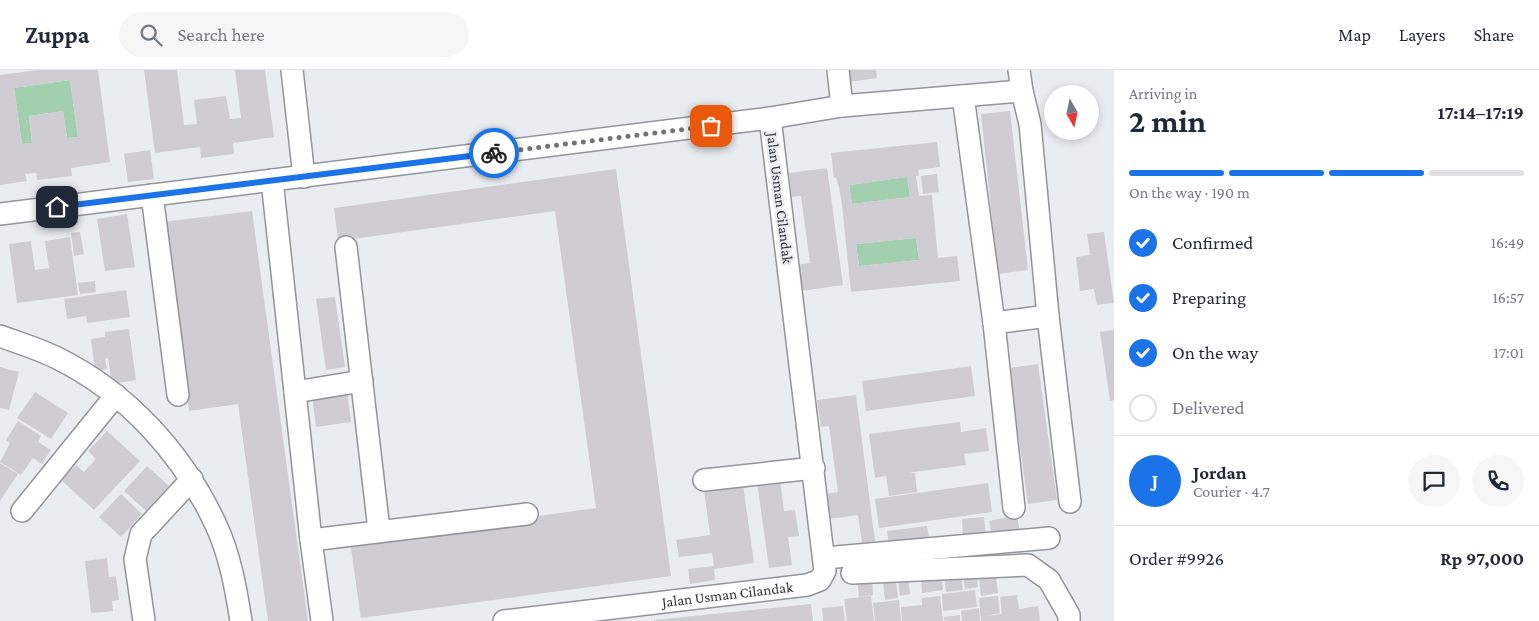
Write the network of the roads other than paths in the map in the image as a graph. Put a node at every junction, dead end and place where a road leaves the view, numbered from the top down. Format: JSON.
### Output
{"nodes":[{"id":1,"x":292,"y":70,"type":"edge"},
{"id":2,"x":838,"y":70,"type":"edge"},
{"id":3,"x":1019,"y":70,"type":"edge"},
{"id":4,"x":1022,"y":91,"type":"junction"},
{"id":5,"x":963,"y":96,"type":"junction"},
{"id":6,"x":842,"y":106,"type":"junction"},
{"id":7,"x":770,"y":118,"type":"junction"},
{"id":8,"x":304,"y":176,"type":"junction"},
{"id":9,"x":272,"y":180,"type":"junction"},
{"id":10,"x":152,"y":196,"type":"junction"},
{"id":11,"x":0,"y":214,"type":"edge"},
{"id":12,"x":346,"y":247,"type":"dead end"},
{"id":13,"x":1048,"y":316,"type":"junction"},
{"id":14,"x":994,"y":323,"type":"junction"},
{"id":15,"x":0,"y":336,"type":"edge"},
{"id":16,"x":362,"y":382,"type":"junction"},
{"id":17,"x":295,"y":392,"type":"junction"},
{"id":18,"x":116,"y":395,"type":"junction"},
{"id":19,"x":178,"y":395,"type":"dead end"},
{"id":20,"x":814,"y":468,"type":"junction"},
{"id":21,"x":192,"y":479,"type":"junction"},
{"id":22,"x":704,"y":480,"type":"dead end"},
{"id":23,"x":1070,"y":502,"type":"dead end"},
{"id":24,"x":1014,"y":508,"type":"dead end"},
{"id":25,"x":22,"y":511,"type":"dead end"},
{"id":26,"x":527,"y":514,"type":"dead end"},
{"id":27,"x":379,"y":530,"type":"junction"},
{"id":28,"x":1049,"y":538,"type":"dead end"},
{"id":29,"x":311,"y":540,"type":"junction"},
{"id":30,"x":825,"y":558,"type":"junction"},
{"id":31,"x":852,"y":573,"type":"dead end"},
{"id":32,"x":559,"y":618,"type":"edge"},
{"id":33,"x":144,"y":621,"type":"edge"},
{"id":34,"x":241,"y":621,"type":"edge"},
{"id":35,"x":322,"y":621,"type":"edge"},
{"id":36,"x":504,"y":621,"type":"edge"},
{"id":37,"x":1069,"y":621,"type":"edge"}],
"edges":[{"from":1,"to":8,"type":"street"},
{"from":2,"to":6,"type":"street"},
{"from":3,"to":4,"type":"street"},
{"from":4,"to":5,"type":"street"},
{"from":4,"to":13,"type":"street"},
{"from":5,"to":6,"type":"street"},
{"from":5,"to":14,"type":"street"},
{"from":6,"to":7,"type":"street"},
{"from":7,"to":8,"type":"street","name":"Jalan Usman Cilandak"},
{"from":7,"to":20,"type":"street","name":"Jalan Usman Cilandak"},
{"from":8,"to":9,"type":"street","name":"Jalan Usman Cilandak"},
{"from":9,"to":10,"type":"street","name":"Jalan Usman Cilandak"},
{"from":9,"to":17,"type":"street"},
{"from":10,"to":11,"type":"street","name":"Jalan Usman Cilandak"},
{"from":10,"to":19,"type":"street"},
{"from":12,"to":16,"type":"street"},
{"from":13,"to":14,"type":"street"},
{"from":13,"to":23,"type":"street"},
{"from":14,"to":24,"type":"street"},
{"from":15,"to":18,"type":"street"},
{"from":16,"to":17,"type":"street"},
{"from":16,"to":27,"type":"street"},
{"from":17,"to":29,"type":"street"},
{"from":18,"to":21,"type":"street"},
{"from":18,"to":25,"type":"street"},
{"from":20,"to":22,"type":"street"},
{"from":20,"to":30,"type":"street","name":"Jalan Usman Cilandak"},
{"from":21,"to":33,"type":"street"},
{"from":21,"to":34,"type":"street"},
{"from":26,"to":27,"type":"street"},
{"from":27,"to":29,"type":"street"},
{"from":28,"to":30,"type":"street"},
{"from":29,"to":35,"type":"street"},
{"from":30,"to":32,"type":"street","name":"Jalan Usman Cilandak"},
{"from":31,"to":37,"type":"street"},
{"from":32,"to":36,"type":"street","name":"Jalan Usman Cilandak"}]}
